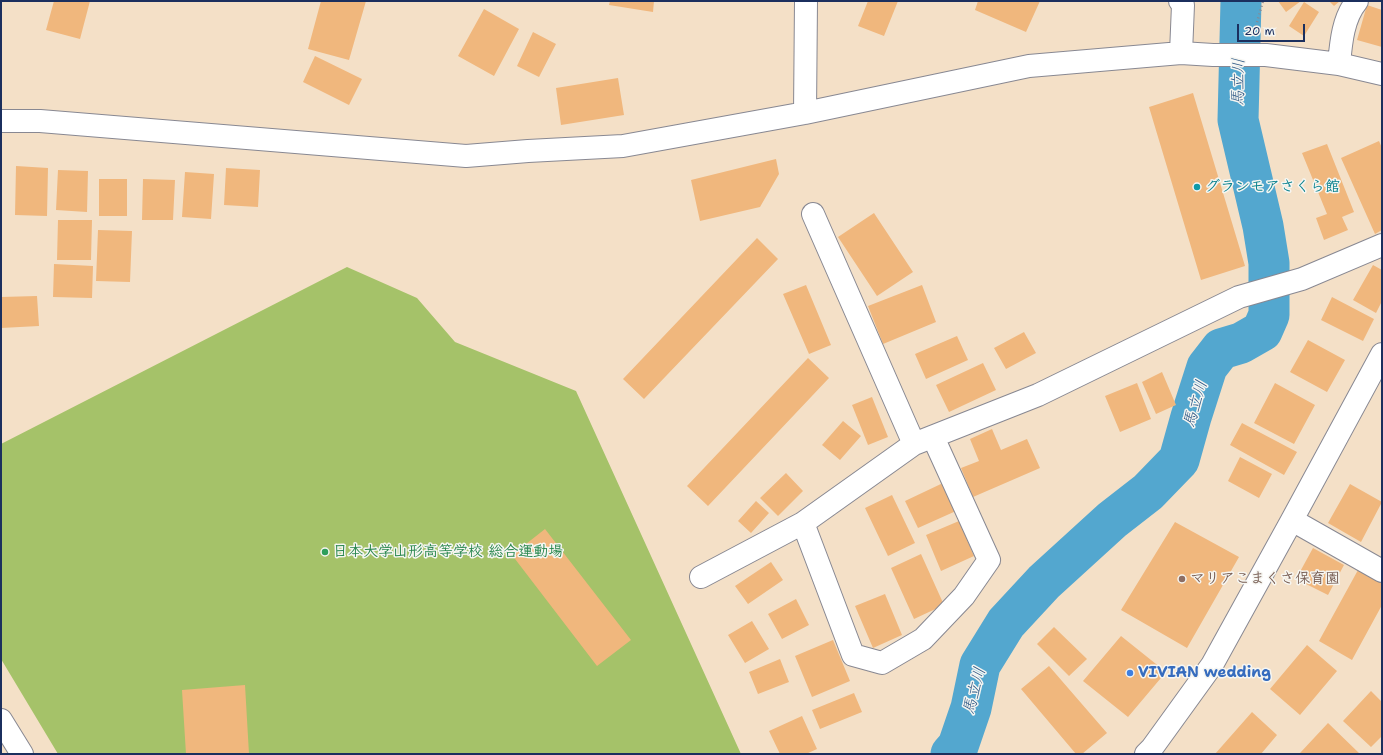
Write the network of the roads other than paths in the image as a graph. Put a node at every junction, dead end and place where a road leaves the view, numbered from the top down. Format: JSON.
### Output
{"nodes":[{"id":1,"x":806,"y":1,"type":"edge"},
{"id":2,"x":1180,"y":1,"type":"edge"},
{"id":3,"x":1358,"y":1,"type":"edge"},
{"id":4,"x":1181,"y":53,"type":"junction"},
{"id":5,"x":1339,"y":64,"type":"junction"},
{"id":6,"x":1382,"y":74,"type":"edge"},
{"id":7,"x":805,"y":113,"type":"junction"},
{"id":8,"x":1,"y":121,"type":"edge"},
{"id":9,"x":813,"y":214,"type":"dead end"},
{"id":10,"x":1382,"y":245,"type":"edge"},
{"id":11,"x":1382,"y":354,"type":"edge"},
{"id":12,"x":924,"y":440,"type":"junction"},
{"id":13,"x":1292,"y":520,"type":"junction"},
{"id":14,"x":803,"y":523,"type":"junction"},
{"id":15,"x":1382,"y":571,"type":"edge"},
{"id":16,"x":701,"y":577,"type":"dead end"},
{"id":17,"x":1,"y":720,"type":"edge"},
{"id":18,"x":1152,"y":752,"type":"edge"},
{"id":19,"x":22,"y":754,"type":"edge"}],
"edges":[{"from":1,"to":7,"type":"street"},
{"from":2,"to":4,"type":"street"},
{"from":3,"to":5,"type":"street"},
{"from":4,"to":5,"type":"street"},
{"from":4,"to":7,"type":"street"},
{"from":5,"to":6,"type":"street"},
{"from":7,"to":8,"type":"street"},
{"from":9,"to":12,"type":"street"},
{"from":10,"to":12,"type":"street"},
{"from":11,"to":13,"type":"street"},
{"from":12,"to":14,"type":"street"},
{"from":12,"to":14,"type":"street"},
{"from":13,"to":15,"type":"street"},
{"from":13,"to":18,"type":"street"},
{"from":14,"to":16,"type":"street"},
{"from":17,"to":19,"type":"street"}]}
